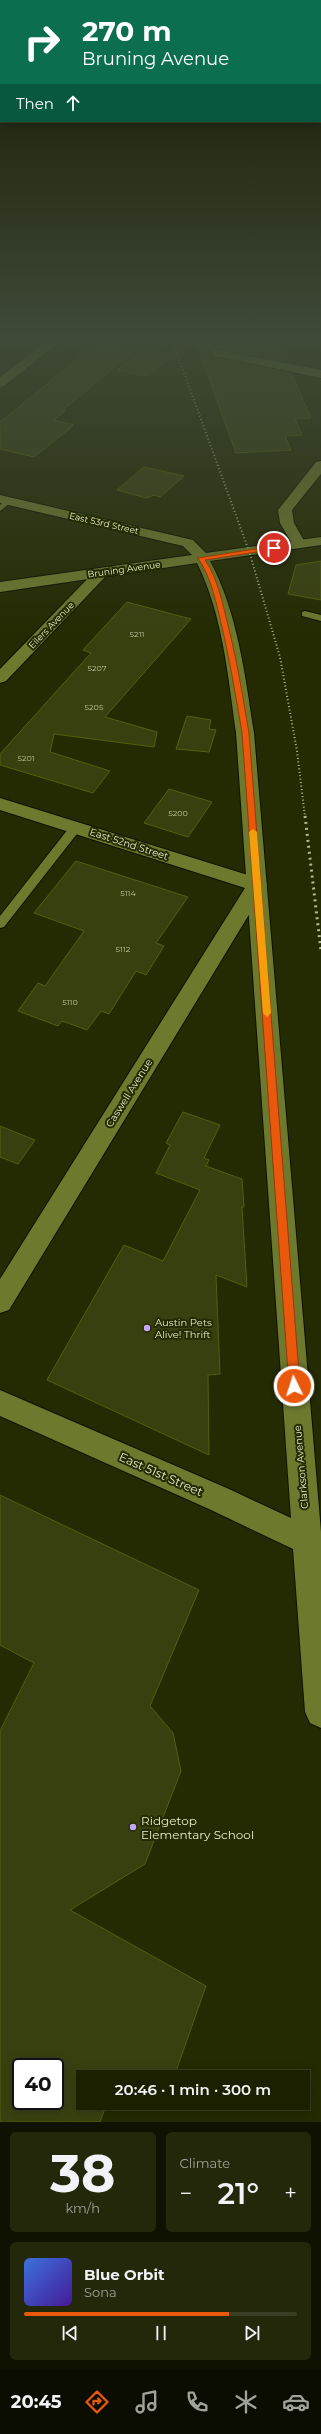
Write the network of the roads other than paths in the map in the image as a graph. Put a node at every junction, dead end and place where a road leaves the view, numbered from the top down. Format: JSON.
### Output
{"nodes":[{"id":1,"x":321,"y":465,"type":"edge"},
{"id":2,"x":3,"y":503,"type":"edge"},
{"id":3,"x":321,"y":541,"type":"edge"},
{"id":4,"x":299,"y":544,"type":"junction"},
{"id":5,"x":201,"y":558,"type":"junction"},
{"id":6,"x":102,"y":572,"type":"junction"},
{"id":7,"x":0,"y":587,"type":"edge"},
{"id":8,"x":305,"y":614,"type":"dead end"},
{"id":9,"x":321,"y":618,"type":"edge"},
{"id":10,"x":0,"y":678,"type":"edge"},
{"id":11,"x":0,"y":804,"type":"edge"},
{"id":12,"x":76,"y":827,"type":"junction"},
{"id":13,"x":257,"y":885,"type":"junction"},
{"id":14,"x":0,"y":924,"type":"edge"},
{"id":15,"x":0,"y":1302,"type":"edge"},
{"id":16,"x":0,"y":1403,"type":"edge"},
{"id":17,"x":315,"y":1546,"type":"edge"},
{"id":18,"x":321,"y":1712,"type":"edge"}],
"edges":[{"from":1,"to":4,"type":"street"},
{"from":2,"to":5,"type":"street","name":"East 53rd Street"},
{"from":3,"to":4,"type":"street"},
{"from":4,"to":5,"type":"street","name":"Bruning Avenue"},
{"from":5,"to":6,"type":"street","name":"Bruning Avenue"},
{"from":5,"to":13,"type":"street","name":"Clarkson Avenue"},
{"from":6,"to":7,"type":"street","name":"Bruning Avenue"},
{"from":6,"to":10,"type":"street","name":"Eilers Avenue"},
{"from":8,"to":9,"type":"lane"},
{"from":11,"to":12,"type":"street","name":"East 52nd Street"},
{"from":12,"to":13,"type":"street","name":"East 52nd Street"},
{"from":12,"to":14,"type":"lane"},
{"from":13,"to":15,"type":"street","name":"Caswell Avenue"},
{"from":13,"to":17,"type":"street","name":"Clarkson Avenue"},
{"from":16,"to":17,"type":"street","name":"East 51st Street"},
{"from":17,"to":18,"type":"street","name":"Clarkson Avenue"}]}
